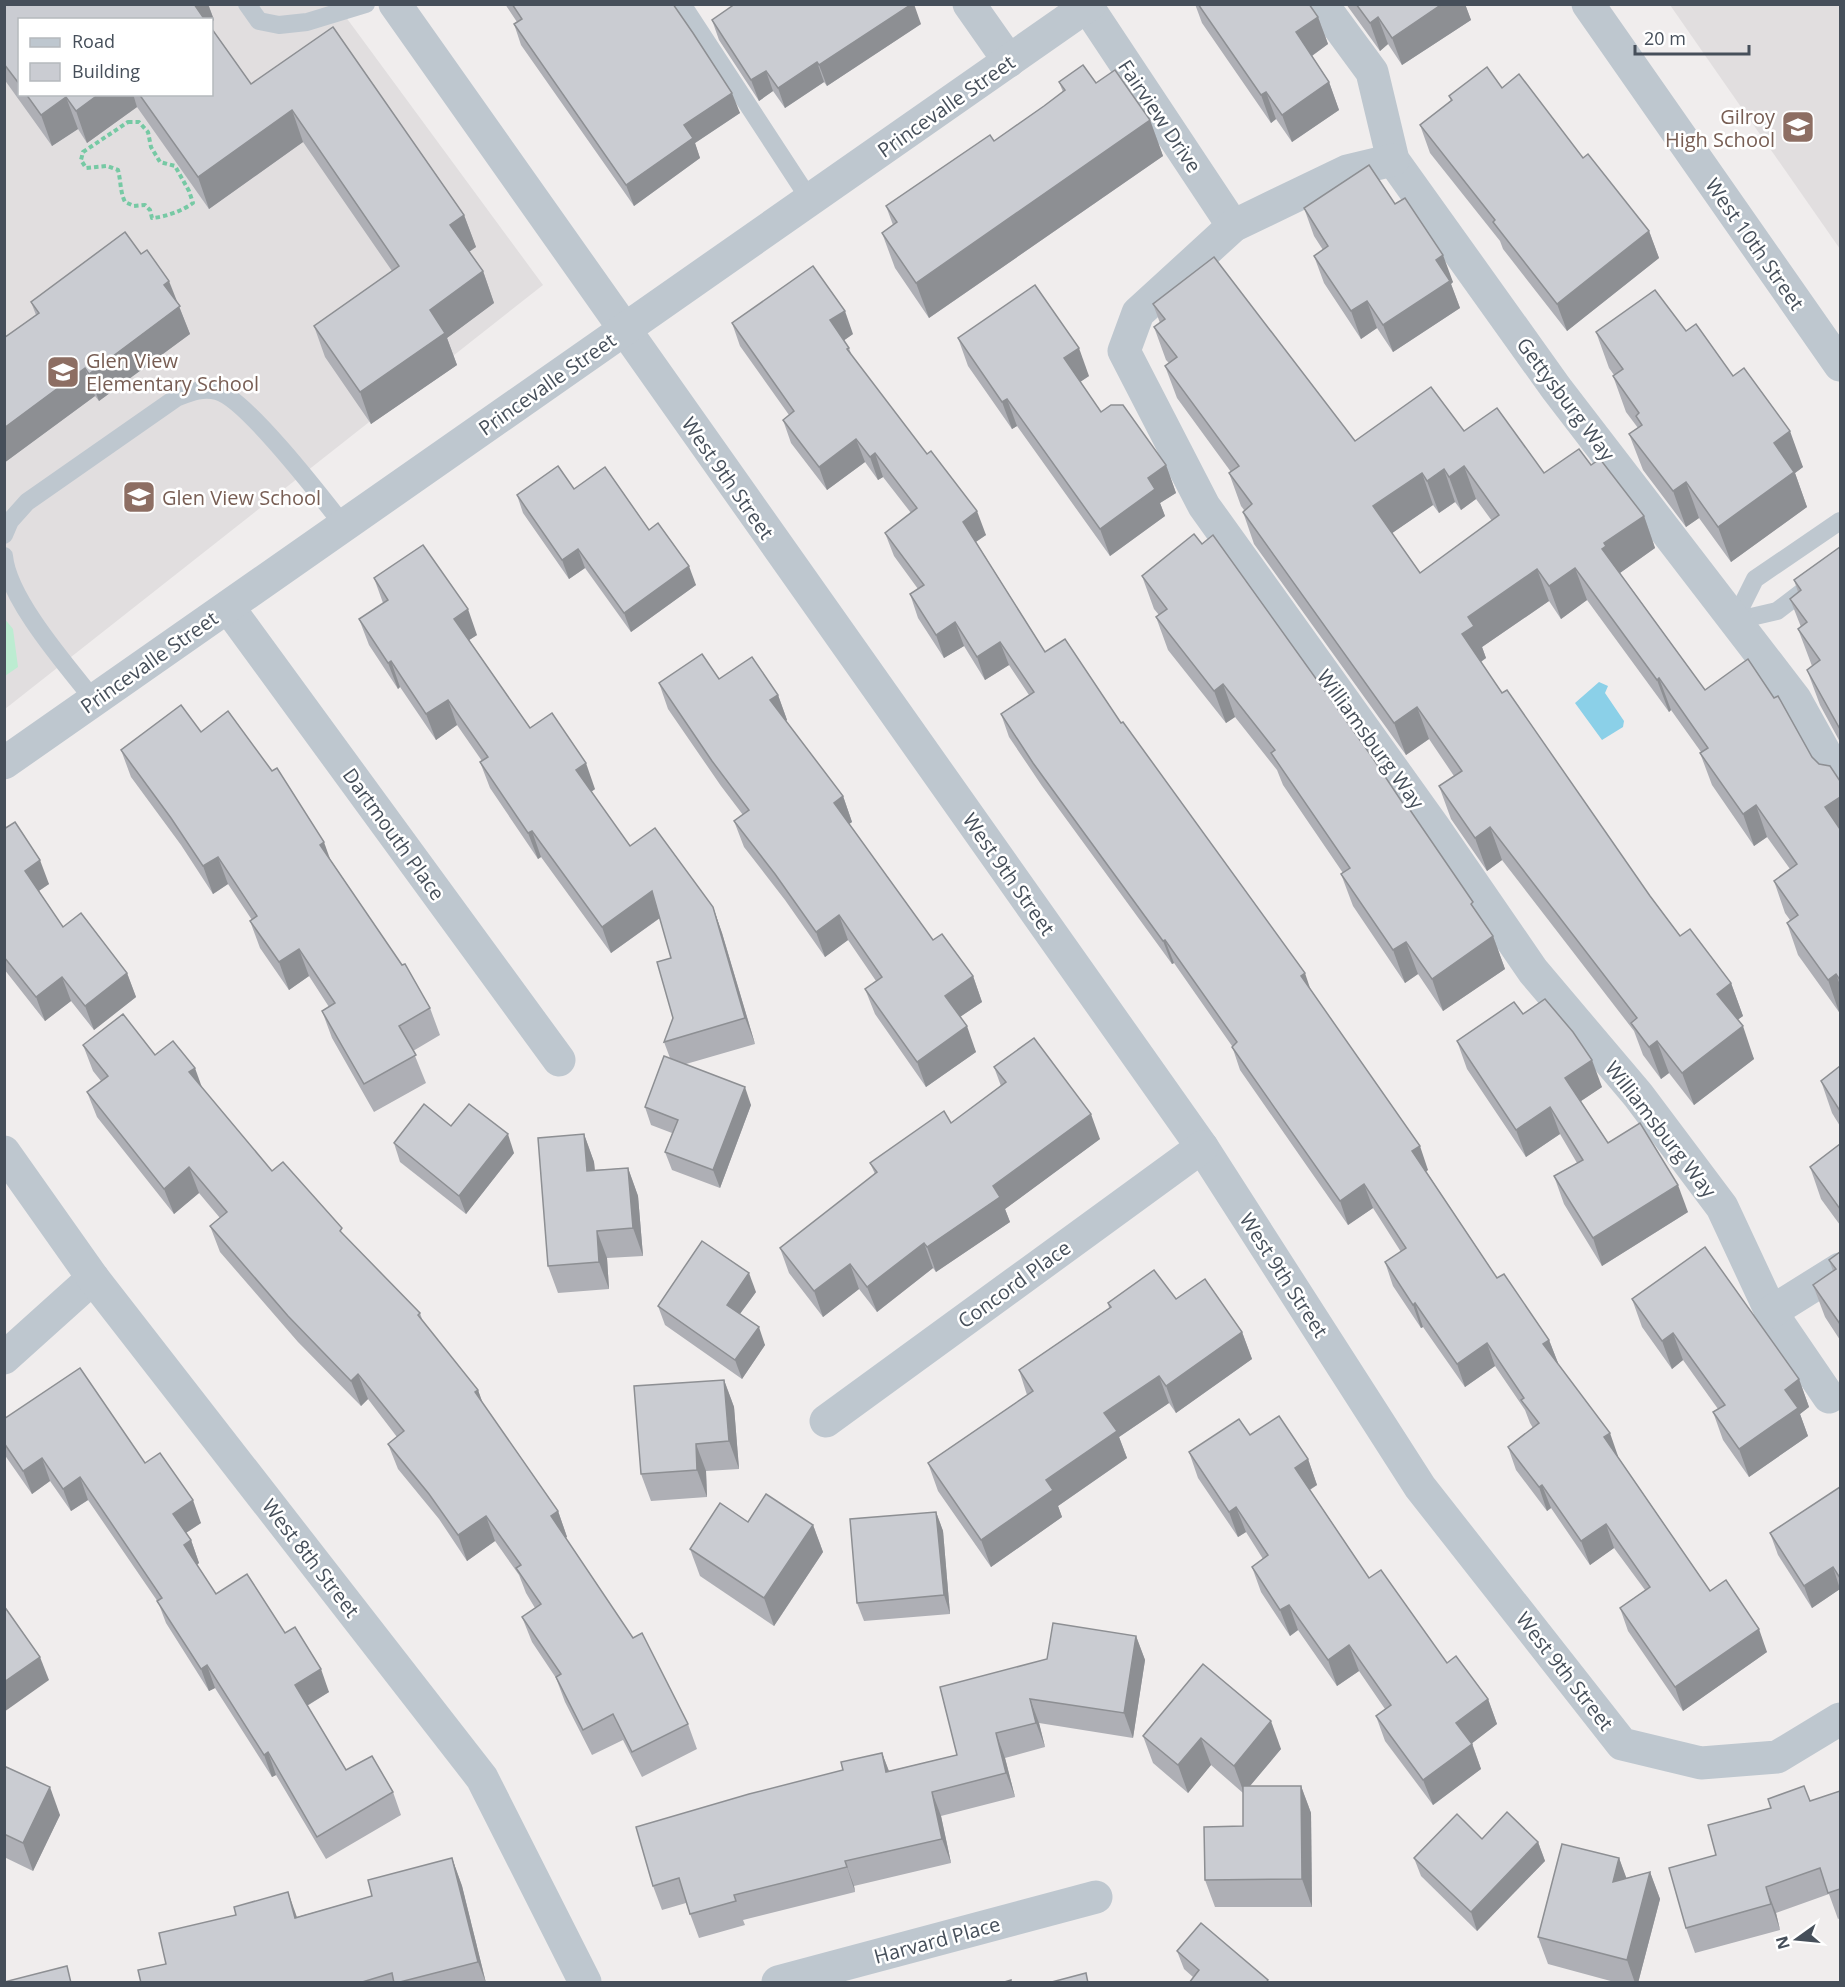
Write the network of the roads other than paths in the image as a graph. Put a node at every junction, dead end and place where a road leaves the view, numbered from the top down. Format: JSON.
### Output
{"nodes":[{"id":1,"x":247,"y":4,"type":"edge"},
{"id":2,"x":366,"y":4,"type":"edge"},
{"id":3,"x":395,"y":4,"type":"edge"},
{"id":4,"x":682,"y":4,"type":"edge"},
{"id":5,"x":969,"y":4,"type":"edge"},
{"id":6,"x":1322,"y":4,"type":"edge"},
{"id":7,"x":1588,"y":4,"type":"edge"},
{"id":8,"x":1089,"y":5,"type":"edge"},
{"id":9,"x":1009,"y":62,"type":"junction"},
{"id":10,"x":1393,"y":160,"type":"junction"},
{"id":11,"x":810,"y":200,"type":"junction"},
{"id":12,"x":1233,"y":226,"type":"junction"},
{"id":13,"x":624,"y":330,"type":"junction"},
{"id":14,"x":1840,"y":365,"type":"edge"},
{"id":15,"x":1840,"y":521,"type":"edge"},
{"id":16,"x":344,"y":526,"type":"junction"},
{"id":17,"x":4,"y":535,"type":"edge"},
{"id":18,"x":4,"y":556,"type":"edge"},
{"id":19,"x":1840,"y":563,"type":"edge"},
{"id":20,"x":228,"y":607,"type":"junction"},
{"id":21,"x":1734,"y":621,"type":"junction"},
{"id":22,"x":94,"y":700,"type":"junction"},
{"id":23,"x":4,"y":763,"type":"edge"},
{"id":24,"x":1840,"y":780,"type":"edge"},
{"id":25,"x":559,"y":1060,"type":"dead end"},
{"id":26,"x":1202,"y":1147,"type":"junction"},
{"id":27,"x":4,"y":1152,"type":"edge"},
{"id":28,"x":1840,"y":1269,"type":"edge"},
{"id":29,"x":93,"y":1278,"type":"junction"},
{"id":30,"x":1771,"y":1312,"type":"junction"},
{"id":31,"x":4,"y":1358,"type":"edge"},
{"id":32,"x":1829,"y":1397,"type":"dead end"},
{"id":33,"x":826,"y":1421,"type":"dead end"},
{"id":34,"x":1840,"y":1719,"type":"edge"},
{"id":35,"x":1096,"y":1898,"type":"dead end"},
{"id":36,"x":585,"y":1983,"type":"edge"},
{"id":37,"x":778,"y":1983,"type":"edge"}],
"edges":[{"from":1,"to":2,"type":"lane"},
{"from":3,"to":13,"type":"street","name":"West 9th Street"},
{"from":4,"to":11,"type":"lane"},
{"from":5,"to":9,"type":"street"},
{"from":6,"to":10,"type":"street","name":"Gettysburg Way"},
{"from":7,"to":14,"type":"street","name":"West 10th Street"},
{"from":8,"to":9,"type":"street","name":"Princevalle Street"},
{"from":8,"to":12,"type":"street","name":"Fairview Drive"},
{"from":9,"to":11,"type":"street","name":"Princevalle Street"},
{"from":10,"to":12,"type":"street","name":"Williamsburg Way"},
{"from":10,"to":21,"type":"street","name":"Gettysburg Way"},
{"from":11,"to":13,"type":"street","name":"Princevalle Street"},
{"from":12,"to":30,"type":"street","name":"Williamsburg Way"},
{"from":13,"to":16,"type":"street","name":"Princevalle Street"},
{"from":13,"to":26,"type":"street","name":"West 9th Street"},
{"from":15,"to":21,"type":"lane"},
{"from":16,"to":17,"type":"lane"},
{"from":16,"to":20,"type":"street","name":"Princevalle Street"},
{"from":18,"to":22,"type":"lane"},
{"from":19,"to":21,"type":"lane"},
{"from":20,"to":22,"type":"street","name":"Princevalle Street"},
{"from":20,"to":25,"type":"street","name":"Dartmouth Place"},
{"from":21,"to":24,"type":"street","name":"Gettysburg Way"},
{"from":22,"to":23,"type":"street","name":"Princevalle Street"},
{"from":26,"to":33,"type":"street","name":"Concord Place"},
{"from":26,"to":34,"type":"street","name":"West 9th Street"},
{"from":27,"to":29,"type":"street","name":"West 8th Street"},
{"from":28,"to":30,"type":"street"},
{"from":29,"to":31,"type":"street"},
{"from":29,"to":36,"type":"street","name":"West 8th Street"},
{"from":30,"to":32,"type":"street","name":"Williamsburg Way"},
{"from":35,"to":37,"type":"street","name":"Harvard Place"}]}
